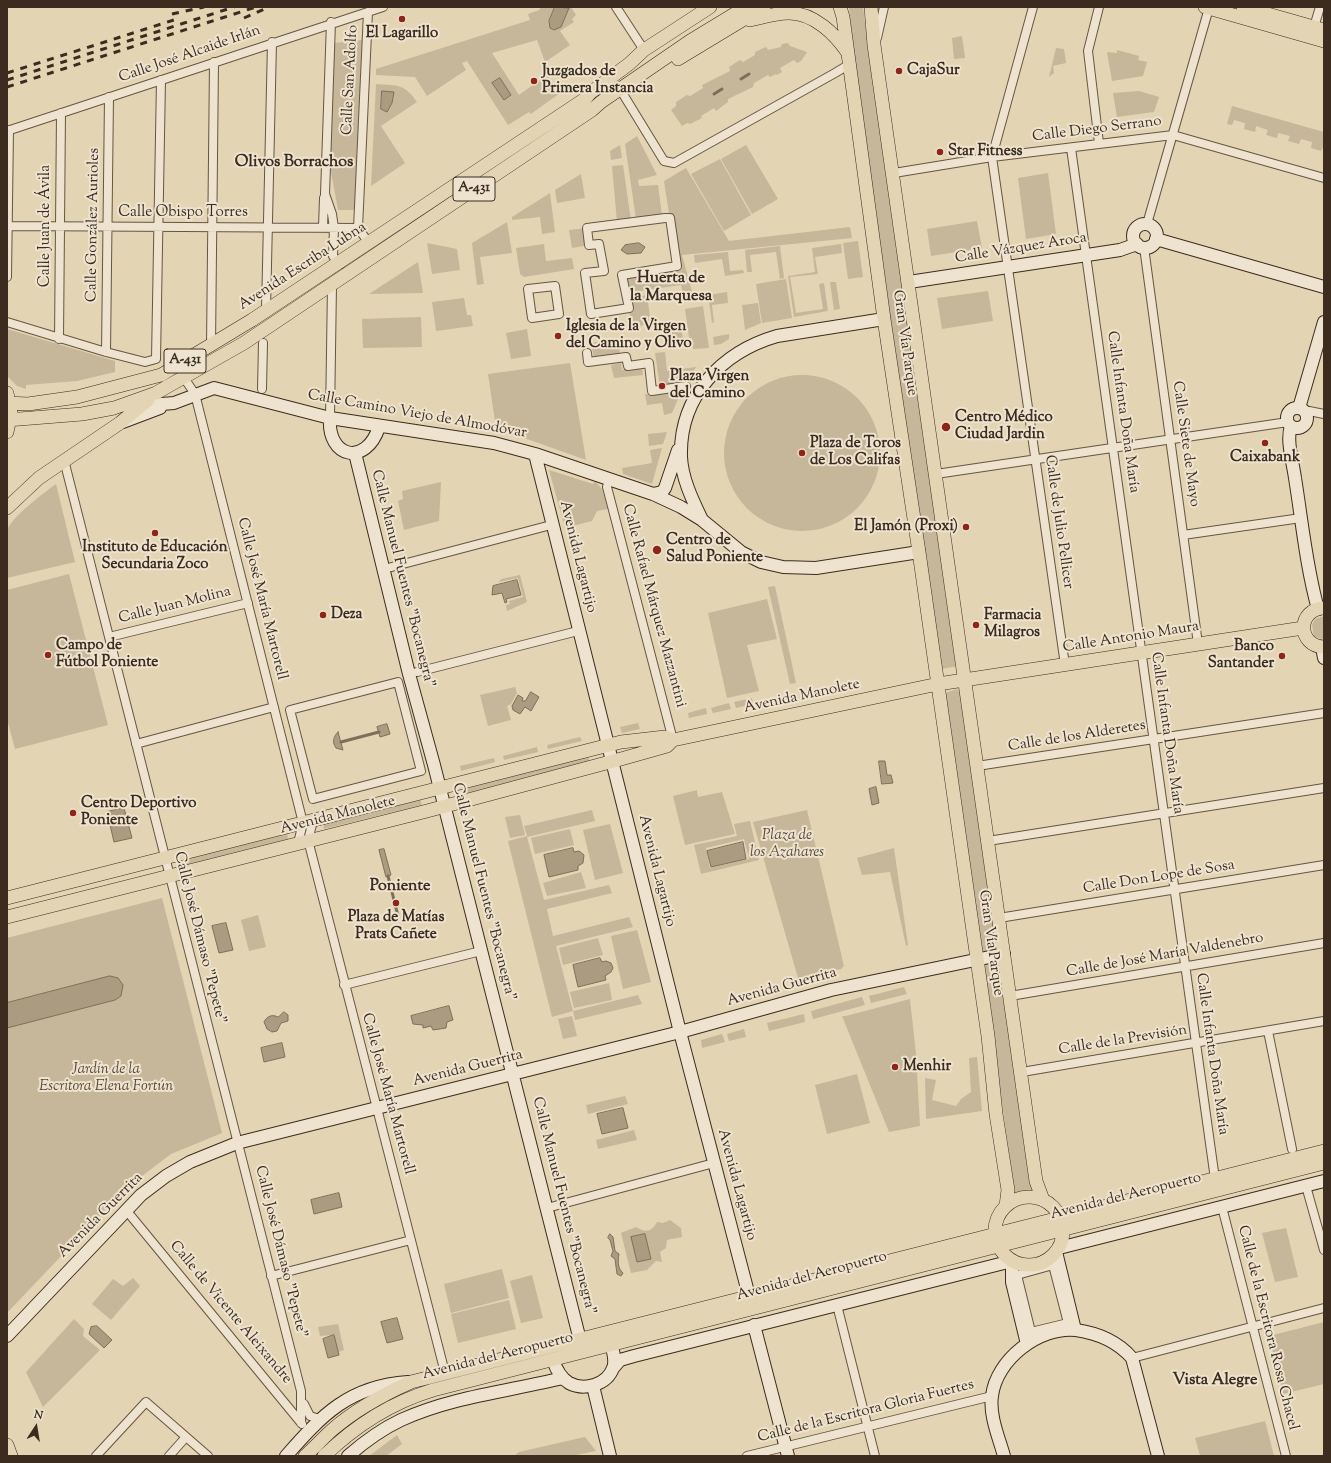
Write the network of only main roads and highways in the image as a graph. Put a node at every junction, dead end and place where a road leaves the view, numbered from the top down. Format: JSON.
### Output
{"nodes":[{"id":1,"x":710,"y":7,"type":"edge"},
{"id":2,"x":728,"y":7,"type":"edge"},
{"id":3,"x":746,"y":7,"type":"edge"},
{"id":4,"x":764,"y":7,"type":"edge"},
{"id":5,"x":840,"y":7,"type":"edge"},
{"id":6,"x":871,"y":7,"type":"edge"},
{"id":7,"x":1243,"y":7,"type":"edge"},
{"id":8,"x":1207,"y":8,"type":"edge"},
{"id":9,"x":738,"y":22,"type":"junction"},
{"id":10,"x":1319,"y":29,"type":"edge"},
{"id":11,"x":1324,"y":41,"type":"edge"},
{"id":12,"x":848,"y":58,"type":"junction"},
{"id":13,"x":588,"y":97,"type":"junction"},
{"id":14,"x":592,"y":110,"type":"junction"},
{"id":15,"x":156,"y":394,"type":"junction"},
{"id":16,"x":8,"y":400,"type":"edge"},
{"id":17,"x":8,"y":424,"type":"edge"},
{"id":18,"x":7,"y":508,"type":"edge"},
{"id":19,"x":1321,"y":608,"type":"edge"},
{"id":20,"x":1303,"y":628,"type":"junction"},
{"id":21,"x":1323,"y":651,"type":"edge"},
{"id":22,"x":964,"y":680,"type":"junction"},
{"id":23,"x":938,"y":684,"type":"junction"},
{"id":24,"x":673,"y":740,"type":"junction"},
{"id":25,"x":7,"y":898,"type":"edge"},
{"id":26,"x":7,"y":917,"type":"edge"},
{"id":27,"x":1324,"y":1151,"type":"edge"},
{"id":28,"x":1324,"y":1163,"type":"edge"},
{"id":29,"x":1043,"y":1200,"type":"junction"},
{"id":30,"x":1006,"y":1206,"type":"junction"},
{"id":31,"x":1062,"y":1224,"type":"junction"},
{"id":32,"x":996,"y":1240,"type":"junction"},
{"id":33,"x":7,"y":1445,"type":"edge"},
{"id":34,"x":11,"y":1456,"type":"edge"},
{"id":35,"x":305,"y":1456,"type":"edge"},
{"id":36,"x":324,"y":1456,"type":"edge"}],
"edges":[{"from":1,"to":13,"type":"main road","name":"Avenida Escriba Lubna"},
{"from":2,"to":13,"type":"main road","name":"Avenida Escriba Lubna","number":"A-431"},
{"from":3,"to":14,"type":"main road","name":"Avenida Escriba Lubna","number":"A-431"},
{"from":4,"to":9,"type":"main road","name":"Avenida Escriba Lubna"},
{"from":5,"to":12,"type":"main road","name":"Gran Vía Parque"},
{"from":6,"to":22,"type":"main road","name":"Gran Vía Parque"},
{"from":7,"to":10,"type":"main road"},
{"from":8,"to":11,"type":"main road"},
{"from":9,"to":12,"type":"main road"},
{"from":9,"to":14,"type":"main road","name":"Avenida Escriba Lubna"},
{"from":12,"to":23,"type":"main road","name":"Gran Vía Parque"},
{"from":13,"to":16,"type":"main road","name":"Avenida Escriba Lubna","number":"A-431"},
{"from":14,"to":15,"type":"main road","name":"Avenida Escriba Lubna","number":"A-431"},
{"from":15,"to":17,"type":"main road","name":"Avenida Escriba Lubna","number":"A-431"},
{"from":15,"to":18,"type":"main road"},
{"from":16,"to":17,"type":"main road"},
{"from":19,"to":20,"type":"main road"},
{"from":20,"to":21,"type":"main road"},
{"from":20,"to":22,"type":"main road","name":"Calle Antonio Maura"},
{"from":22,"to":23,"type":"main road"},
{"from":22,"to":29,"type":"main road","name":"Gran Vía Parque"},
{"from":23,"to":24,"type":"main road","name":"Avenida Manolete"},
{"from":23,"to":30,"type":"main road","name":"Gran Vía Parque"},
{"from":24,"to":25,"type":"main road","name":"Avenida Manolete"},
{"from":24,"to":26,"type":"main road","name":"Avenida Manolete"},
{"from":27,"to":31,"type":"main road","name":"Avenida del Aeropuerto"},
{"from":28,"to":31,"type":"main road","name":"Avenida del Aeropuerto"},
{"from":29,"to":30,"type":"main road"},
{"from":29,"to":31,"type":"main road"},
{"from":30,"to":32,"type":"main road"},
{"from":31,"to":32,"type":"main road","name":"Avenida del Aeropuerto"},
{"from":31,"to":32,"type":"main road"},
{"from":32,"to":35,"type":"main road","name":"Avenida del Aeropuerto"},
{"from":32,"to":36,"type":"main road","name":"Avenida del Aeropuerto"},
{"from":33,"to":34,"type":"main road"}]}
